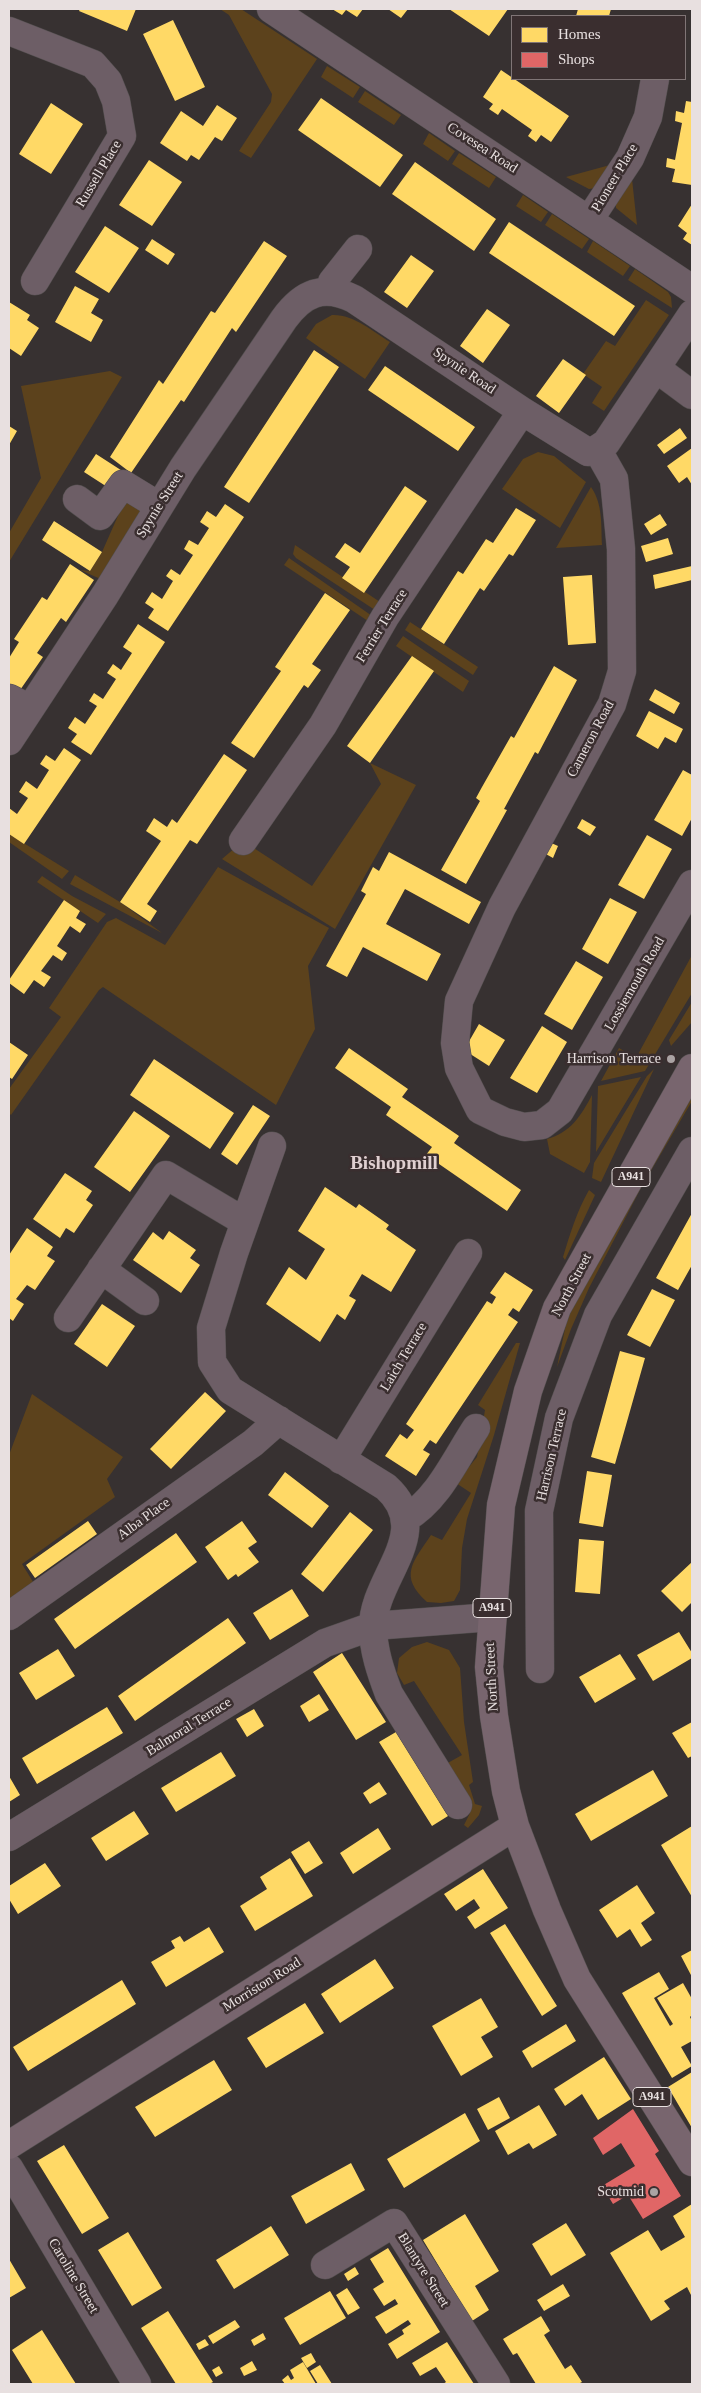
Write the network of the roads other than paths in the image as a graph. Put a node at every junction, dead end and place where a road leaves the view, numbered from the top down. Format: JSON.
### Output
{"nodes":[{"id":1,"x":271,"y":9,"type":"edge"},
{"id":2,"x":9,"y":31,"type":"edge"},
{"id":3,"x":655,"y":80,"type":"edge"},
{"id":4,"x":589,"y":220,"type":"junction"},
{"id":5,"x":358,"y":250,"type":"dead end"},
{"id":6,"x":35,"y":281,"type":"dead end"},
{"id":7,"x":692,"y":289,"type":"edge"},
{"id":8,"x":330,"y":292,"type":"junction"},
{"id":9,"x":692,"y":314,"type":"edge"},
{"id":10,"x":657,"y":369,"type":"junction"},
{"id":11,"x":692,"y":395,"type":"edge"},
{"id":12,"x":522,"y":411,"type":"junction"},
{"id":13,"x":597,"y":449,"type":"junction"},
{"id":14,"x":77,"y":499,"type":"dead end"},
{"id":15,"x":159,"y":506,"type":"junction"},
{"id":16,"x":19,"y":703,"type":"edge"},
{"id":17,"x":9,"y":741,"type":"edge"},
{"id":18,"x":243,"y":841,"type":"dead end"},
{"id":19,"x":692,"y":884,"type":"edge"},
{"id":20,"x":692,"y":1068,"type":"edge"},
{"id":21,"x":480,"y":1110,"type":"joint"},
{"id":22,"x":272,"y":1146,"type":"dead end"},
{"id":23,"x":692,"y":1151,"type":"edge"},
{"id":24,"x":245,"y":1222,"type":"junction"},
{"id":25,"x":468,"y":1253,"type":"dead end"},
{"id":26,"x":101,"y":1269,"type":"junction"},
{"id":27,"x":145,"y":1301,"type":"dead end"},
{"id":28,"x":68,"y":1318,"type":"dead end"},
{"id":29,"x":279,"y":1420,"type":"junction"},
{"id":30,"x":476,"y":1428,"type":"dead end"},
{"id":31,"x":341,"y":1460,"type":"junction"},
{"id":32,"x":406,"y":1518,"type":"junction"},
{"id":33,"x":9,"y":1616,"type":"edge"},
{"id":34,"x":492,"y":1617,"type":"junction"},
{"id":35,"x":373,"y":1626,"type":"junction"},
{"id":36,"x":540,"y":1669,"type":"dead end"},
{"id":37,"x":458,"y":1805,"type":"dead end"},
{"id":38,"x":515,"y":1826,"type":"junction"},
{"id":39,"x":9,"y":1837,"type":"edge"},
{"id":40,"x":9,"y":2145,"type":"edge"},
{"id":41,"x":692,"y":2162,"type":"edge"},
{"id":42,"x":9,"y":2168,"type":"edge"},
{"id":43,"x":325,"y":2265,"type":"dead end"},
{"id":44,"x":137,"y":2384,"type":"edge"},
{"id":45,"x":496,"y":2384,"type":"edge"}],
"edges":[{"from":1,"to":4,"type":"street","name":"Covesea Road"},
{"from":2,"to":6,"type":"street","name":"Russell Place"},
{"from":3,"to":4,"type":"street","name":"Pioneer Place"},
{"from":4,"to":7,"type":"street","name":"Covesea Road"},
{"from":5,"to":8,"type":"street"},
{"from":8,"to":12,"type":"street","name":"Spynie Road"},
{"from":8,"to":15,"type":"street","name":"Spynie Street"},
{"from":9,"to":10,"type":"street"},
{"from":10,"to":11,"type":"street"},
{"from":10,"to":13,"type":"street"},
{"from":12,"to":13,"type":"street","name":"Spynie Road"},
{"from":12,"to":18,"type":"street","name":"Ferrier Terrace"},
{"from":13,"to":21,"type":"street","name":"Cameron Road"},
{"from":14,"to":15,"type":"street"},
{"from":15,"to":16,"type":"street","name":"Spynie Street"},
{"from":16,"to":17,"type":"street","name":"Spynie Street"},
{"from":19,"to":21,"type":"street","name":"Lossiemouth Road"},
{"from":20,"to":34,"type":"main road","name":"North Street","number":"A941"},
{"from":22,"to":24,"type":"street"},
{"from":23,"to":36,"type":"street","name":"Harrison Terrace"},
{"from":24,"to":26,"type":"street"},
{"from":24,"to":29,"type":"street"},
{"from":25,"to":31,"type":"street","name":"Laich Terrace"},
{"from":26,"to":27,"type":"street"},
{"from":26,"to":28,"type":"street"},
{"from":29,"to":31,"type":"street"},
{"from":29,"to":33,"type":"street","name":"Alba Place"},
{"from":30,"to":32,"type":"street"},
{"from":31,"to":32,"type":"street"},
{"from":32,"to":35,"type":"street"},
{"from":34,"to":35,"type":"street","name":"Balmoral Terrace"},
{"from":34,"to":38,"type":"main road","name":"North Street","number":"A941"},
{"from":35,"to":37,"type":"street"},
{"from":35,"to":39,"type":"street","name":"Balmoral Terrace"},
{"from":38,"to":40,"type":"main road","name":"Morriston Road"},
{"from":38,"to":41,"type":"main road","name":"North Street","number":"A941"},
{"from":42,"to":44,"type":"street","name":"Caroline Street"},
{"from":43,"to":45,"type":"street","name":"Blantyre Street"}]}
